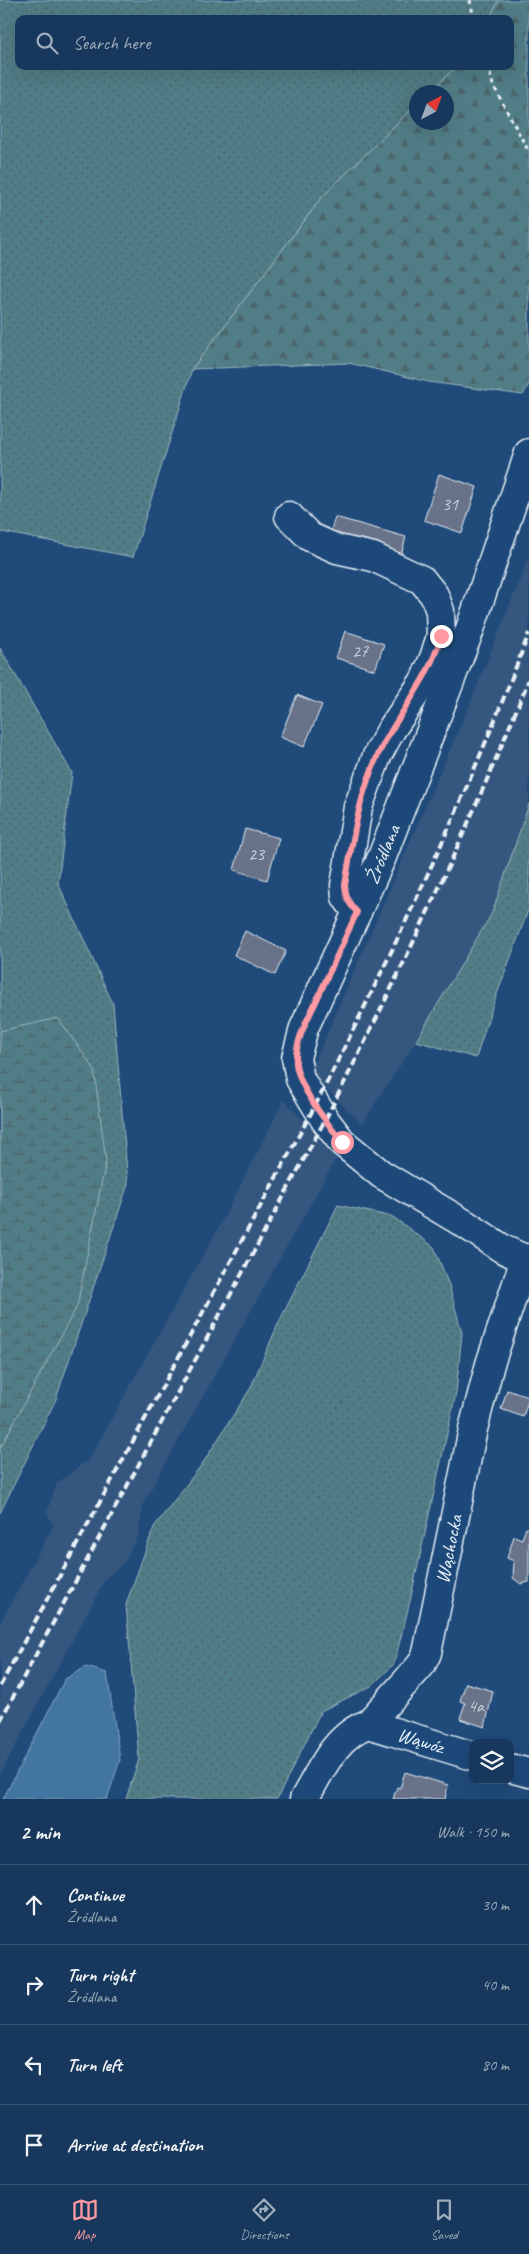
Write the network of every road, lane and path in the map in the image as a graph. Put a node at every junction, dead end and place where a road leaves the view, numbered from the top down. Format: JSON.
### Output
{"nodes":[{"id":1,"x":470,"y":0,"type":"edge"},
{"id":2,"x":473,"y":15,"type":"edge"},
{"id":3,"x":489,"y":70,"type":"edge"},
{"id":4,"x":529,"y":152,"type":"edge"},
{"id":5,"x":529,"y":454,"type":"edge"},
{"id":6,"x":289,"y":516,"type":"dead end"},
{"id":7,"x":441,"y":620,"type":"junction"},
{"id":8,"x":469,"y":632,"type":"junction"},
{"id":9,"x":357,"y":912,"type":"junction"},
{"id":10,"x":527,"y":1259,"type":"edge"},
{"id":11,"x":368,"y":1724,"type":"junction"},
{"id":12,"x":469,"y":1755,"type":"edge"},
{"id":13,"x":514,"y":1769,"type":"edge"},
{"id":14,"x":529,"y":1773,"type":"edge"},
{"id":15,"x":304,"y":1799,"type":"edge"}],
"edges":[{"from":1,"to":2,"type":"path"},
{"from":3,"to":4,"type":"path"},
{"from":5,"to":8,"type":"street","name":"Źródlana"},
{"from":6,"to":7,"type":"street"},
{"from":7,"to":8,"type":"street"},
{"from":7,"to":9,"type":"street"},
{"from":8,"to":9,"type":"street","name":"Źródlana"},
{"from":9,"to":10,"type":"street","name":"Źródlana"},
{"from":10,"to":11,"type":"street","name":"Wąchocka"},
{"from":11,"to":12,"type":"street","name":"Wąwóz"},
{"from":11,"to":15,"type":"street","name":"Wąchocka"},
{"from":13,"to":14,"type":"street"}]}
